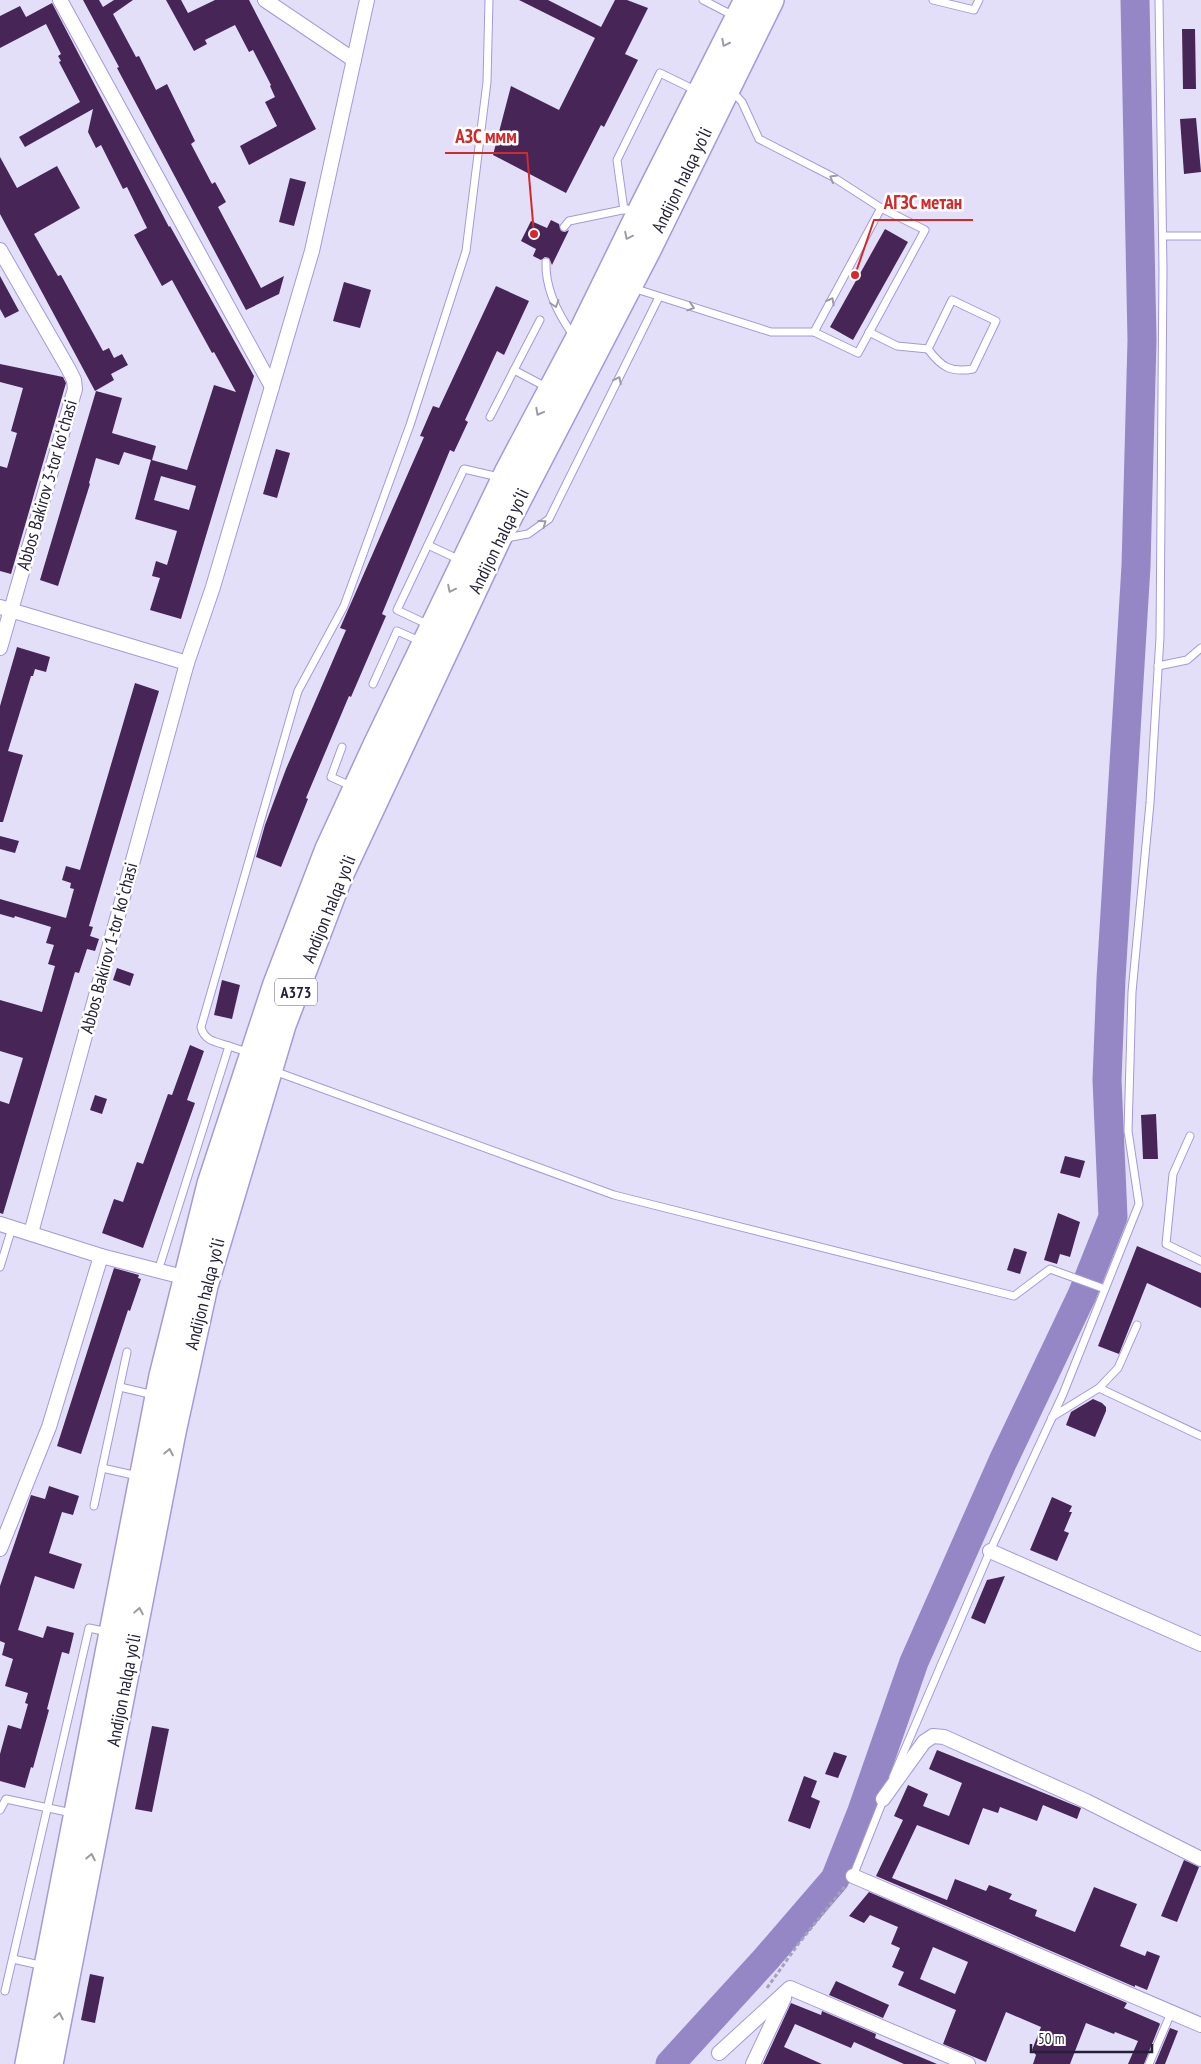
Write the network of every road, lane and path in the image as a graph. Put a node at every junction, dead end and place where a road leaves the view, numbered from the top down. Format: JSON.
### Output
{"nodes":[{"id":1,"x":60,"y":0,"type":"edge"},
{"id":2,"x":265,"y":0,"type":"edge"},
{"id":3,"x":367,"y":0,"type":"edge"},
{"id":4,"x":489,"y":0,"type":"edge"},
{"id":5,"x":703,"y":0,"type":"edge"},
{"id":6,"x":771,"y":0,"type":"edge"},
{"id":7,"x":933,"y":0,"type":"edge"},
{"id":8,"x":979,"y":0,"type":"edge"},
{"id":9,"x":1159,"y":0,"type":"edge"},
{"id":10,"x":742,"y":9,"type":"edge"},
{"id":11,"x":354,"y":60,"type":"junction"},
{"id":12,"x":728,"y":86,"type":"junction"},
{"id":13,"x":700,"y":92,"type":"junction"},
{"id":14,"x":633,"y":208,"type":"junction"},
{"id":15,"x":881,"y":208,"type":"junction"},
{"id":16,"x":564,"y":227,"type":"dead end"},
{"id":17,"x":1163,"y":236,"type":"junction"},
{"id":18,"x":1201,"y":236,"type":"edge"},
{"id":19,"x":0,"y":250,"type":"edge"},
{"id":20,"x":546,"y":262,"type":"dead end"},
{"id":21,"x":628,"y":286,"type":"junction"},
{"id":22,"x":659,"y":297,"type":"junction"},
{"id":23,"x":540,"y":320,"type":"dead end"},
{"id":24,"x":814,"y":332,"type":"junction"},
{"id":25,"x":869,"y":332,"type":"junction"},
{"id":26,"x":577,"y":341,"type":"junction"},
{"id":27,"x":928,"y":349,"type":"junction"},
{"id":28,"x":514,"y":370,"type":"junction"},
{"id":29,"x":272,"y":386,"type":"junction"},
{"id":30,"x":551,"y":390,"type":"junction"},
{"id":31,"x":490,"y":417,"type":"dead end"},
{"id":32,"x":504,"y":478,"type":"junction"},
{"id":33,"x":498,"y":539,"type":"junction"},
{"id":34,"x":428,"y":545,"type":"junction"},
{"id":35,"x":464,"y":562,"type":"junction"},
{"id":36,"x":5,"y":609,"type":"edge"},
{"id":37,"x":429,"y":635,"type":"junction"},
{"id":38,"x":0,"y":648,"type":"edge"},
{"id":39,"x":1201,"y":648,"type":"edge"},
{"id":40,"x":187,"y":663,"type":"junction"},
{"id":41,"x":1158,"y":666,"type":"junction"},
{"id":42,"x":372,"y":684,"type":"dead end"},
{"id":43,"x":342,"y":747,"type":"dead end"},
{"id":44,"x":356,"y":788,"type":"junction"},
{"id":45,"x":229,"y":1046,"type":"junction"},
{"id":46,"x":261,"y":1062,"type":"junction"},
{"id":47,"x":1190,"y":1136,"type":"dead end"},
{"id":48,"x":6,"y":1226,"type":"edge"},
{"id":49,"x":31,"y":1233,"type":"junction"},
{"id":50,"x":101,"y":1256,"type":"junction"},
{"id":51,"x":1201,"y":1261,"type":"edge"},
{"id":52,"x":0,"y":1266,"type":"edge"},
{"id":53,"x":158,"y":1271,"type":"junction"},
{"id":54,"x":187,"y":1278,"type":"junction"},
{"id":55,"x":1102,"y":1288,"type":"junction"},
{"id":56,"x":1137,"y":1325,"type":"dead end"},
{"id":57,"x":127,"y":1352,"type":"dead end"},
{"id":58,"x":120,"y":1387,"type":"junction"},
{"id":59,"x":1099,"y":1388,"type":"junction"},
{"id":60,"x":158,"y":1396,"type":"junction"},
{"id":61,"x":1052,"y":1418,"type":"junction"},
{"id":62,"x":1201,"y":1436,"type":"edge"},
{"id":63,"x":102,"y":1468,"type":"junction"},
{"id":64,"x":142,"y":1477,"type":"junction"},
{"id":65,"x":94,"y":1506,"type":"dead end"},
{"id":66,"x":0,"y":1549,"type":"edge"},
{"id":67,"x":990,"y":1552,"type":"junction"},
{"id":68,"x":112,"y":1633,"type":"junction"},
{"id":69,"x":1201,"y":1644,"type":"edge"},
{"id":70,"x":883,"y":1799,"type":"junction"},
{"id":71,"x":48,"y":1807,"type":"junction"},
{"id":72,"x":0,"y":1810,"type":"edge"},
{"id":73,"x":77,"y":1814,"type":"junction"},
{"id":74,"x":1201,"y":1859,"type":"edge"},
{"id":75,"x":853,"y":1876,"type":"junction"},
{"id":76,"x":12,"y":1960,"type":"junction"},
{"id":77,"x":47,"y":1967,"type":"junction"},
{"id":78,"x":765,"y":1990,"type":"dead end"},
{"id":79,"x":788,"y":1990,"type":"junction"},
{"id":80,"x":5,"y":1991,"type":"dead end"},
{"id":81,"x":1171,"y":2013,"type":"junction"},
{"id":82,"x":1201,"y":2026,"type":"edge"},
{"id":83,"x":719,"y":2052,"type":"dead end"},
{"id":84,"x":28,"y":2064,"type":"edge"},
{"id":85,"x":50,"y":2064,"type":"edge"},
{"id":86,"x":753,"y":2064,"type":"edge"},
{"id":87,"x":968,"y":2064,"type":"edge"},
{"id":88,"x":1149,"y":2064,"type":"edge"}],
"edges":[{"from":1,"to":29,"type":"street"},
{"from":2,"to":11,"type":"street"},
{"from":3,"to":11,"type":"street","name":"Abbos Bakirov 1-tor koʻchasi"},
{"from":4,"to":45,"type":"lane"},
{"from":5,"to":10,"type":"lane"},
{"from":6,"to":12,"type":"highway","name":"Andijon halqa yo‘li","number":"A373"},
{"from":7,"to":8,"type":"lane"},
{"from":9,"to":17,"type":"lane"},
{"from":10,"to":13,"type":"highway","name":"Andijon halqa yo‘li","number":"A373","one_way":true},
{"from":11,"to":29,"type":"street","name":"Abbos Bakirov 1-tor koʻchasi"},
{"from":15,"to":12,"type":"lane","one_way":true},
{"from":12,"to":21,"type":"highway","name":"Andijon halqa yo‘li","number":"A373"},
{"from":13,"to":14,"type":"highway","name":"Andijon halqa yo‘li","number":"A373"},
{"from":13,"to":14,"type":"lane"},
{"from":14,"to":16,"type":"lane"},
{"from":14,"to":26,"type":"highway","name":"Andijon halqa yo‘li","number":"A373","one_way":true},
{"from":24,"to":15,"type":"lane","one_way":true},
{"from":15,"to":25,"type":"lane"},
{"from":17,"to":18,"type":"lane"},
{"from":17,"to":41,"type":"lane"},
{"from":19,"to":36,"type":"street","name":"Abbos Bakirov 3-tor koʻchasi"},
{"from":20,"to":26,"type":"lane","one_way":true},
{"from":21,"to":22,"type":"lane"},
{"from":21,"to":33,"type":"highway","name":"Andijon halqa yo‘li","number":"A373"},
{"from":22,"to":24,"type":"lane","one_way":true},
{"from":33,"to":22,"type":"lane","one_way":true},
{"from":23,"to":28,"type":"lane"},
{"from":24,"to":25,"type":"lane"},
{"from":25,"to":27,"type":"lane"},
{"from":26,"to":30,"type":"highway","name":"Andijon halqa yo‘li","number":"A373"},
{"from":27,"to":27,"type":"lane"},
{"from":28,"to":30,"type":"lane"},
{"from":28,"to":31,"type":"lane"},
{"from":29,"to":40,"type":"street","name":"Abbos Bakirov 1-tor koʻchasi"},
{"from":30,"to":32,"type":"highway","name":"Andijon halqa yo‘li","number":"A373","one_way":true},
{"from":32,"to":34,"type":"lane"},
{"from":32,"to":35,"type":"highway","name":"Andijon halqa yo‘li","number":"A373"},
{"from":33,"to":46,"type":"highway","name":"Andijon halqa yo‘li","number":"A373"},
{"from":34,"to":35,"type":"lane"},
{"from":34,"to":37,"type":"lane"},
{"from":35,"to":37,"type":"highway","name":"Andijon halqa yo‘li","number":"A373","one_way":true},
{"from":36,"to":38,"type":"street","name":"Abbos Bakirov 3-tor koʻchasi"},
{"from":36,"to":40,"type":"street"},
{"from":37,"to":42,"type":"lane"},
{"from":37,"to":44,"type":"highway","name":"Andijon halqa yo‘li","number":"A373"},
{"from":39,"to":41,"type":"lane"},
{"from":40,"to":49,"type":"street","name":"Abbos Bakirov 1-tor koʻchasi"},
{"from":41,"to":55,"type":"lane"},
{"from":43,"to":44,"type":"lane"},
{"from":44,"to":46,"type":"highway","name":"Andijon halqa yo‘li","number":"A373"},
{"from":45,"to":46,"type":"lane"},
{"from":45,"to":53,"type":"lane"},
{"from":46,"to":54,"type":"highway","name":"Andijon halqa yo‘li","number":"A373"},
{"from":46,"to":55,"type":"lane"},
{"from":85,"to":46,"type":"highway","name":"Andijon halqa yo‘li","number":"A373","one_way":true},
{"from":47,"to":51,"type":"lane"},
{"from":48,"to":49,"type":"street"},
{"from":48,"to":52,"type":"lane"},
{"from":49,"to":50,"type":"street"},
{"from":50,"to":53,"type":"street"},
{"from":50,"to":66,"type":"street"},
{"from":53,"to":54,"type":"street"},
{"from":54,"to":60,"type":"highway","name":"Andijon halqa yo‘li","number":"A373"},
{"from":55,"to":61,"type":"lane"},
{"from":56,"to":59,"type":"lane"},
{"from":57,"to":58,"type":"lane"},
{"from":58,"to":60,"type":"lane"},
{"from":58,"to":63,"type":"lane"},
{"from":59,"to":61,"type":"lane"},
{"from":59,"to":62,"type":"lane"},
{"from":60,"to":64,"type":"highway","name":"Andijon halqa yo‘li","number":"A373"},
{"from":61,"to":67,"type":"lane"},
{"from":63,"to":64,"type":"lane"},
{"from":63,"to":65,"type":"lane"},
{"from":64,"to":68,"type":"highway","name":"Andijon halqa yo‘li","number":"A373"},
{"from":67,"to":69,"type":"street"},
{"from":67,"to":70,"type":"lane"},
{"from":68,"to":71,"type":"lane"},
{"from":68,"to":73,"type":"highway","name":"Andijon halqa yo‘li","number":"A373"},
{"from":70,"to":74,"type":"street"},
{"from":70,"to":75,"type":"lane"},
{"from":71,"to":72,"type":"lane"},
{"from":71,"to":73,"type":"lane"},
{"from":71,"to":76,"type":"lane"},
{"from":73,"to":77,"type":"highway","name":"Andijon halqa yo‘li","number":"A373"},
{"from":75,"to":78,"type":"path"},
{"from":75,"to":81,"type":"street"},
{"from":76,"to":77,"type":"lane"},
{"from":76,"to":80,"type":"lane"},
{"from":77,"to":84,"type":"highway","name":"Andijon halqa yo‘li","number":"A373"},
{"from":79,"to":83,"type":"street"},
{"from":79,"to":86,"type":"street"},
{"from":79,"to":87,"type":"street"},
{"from":81,"to":82,"type":"street"},
{"from":81,"to":88,"type":"lane"}]}
